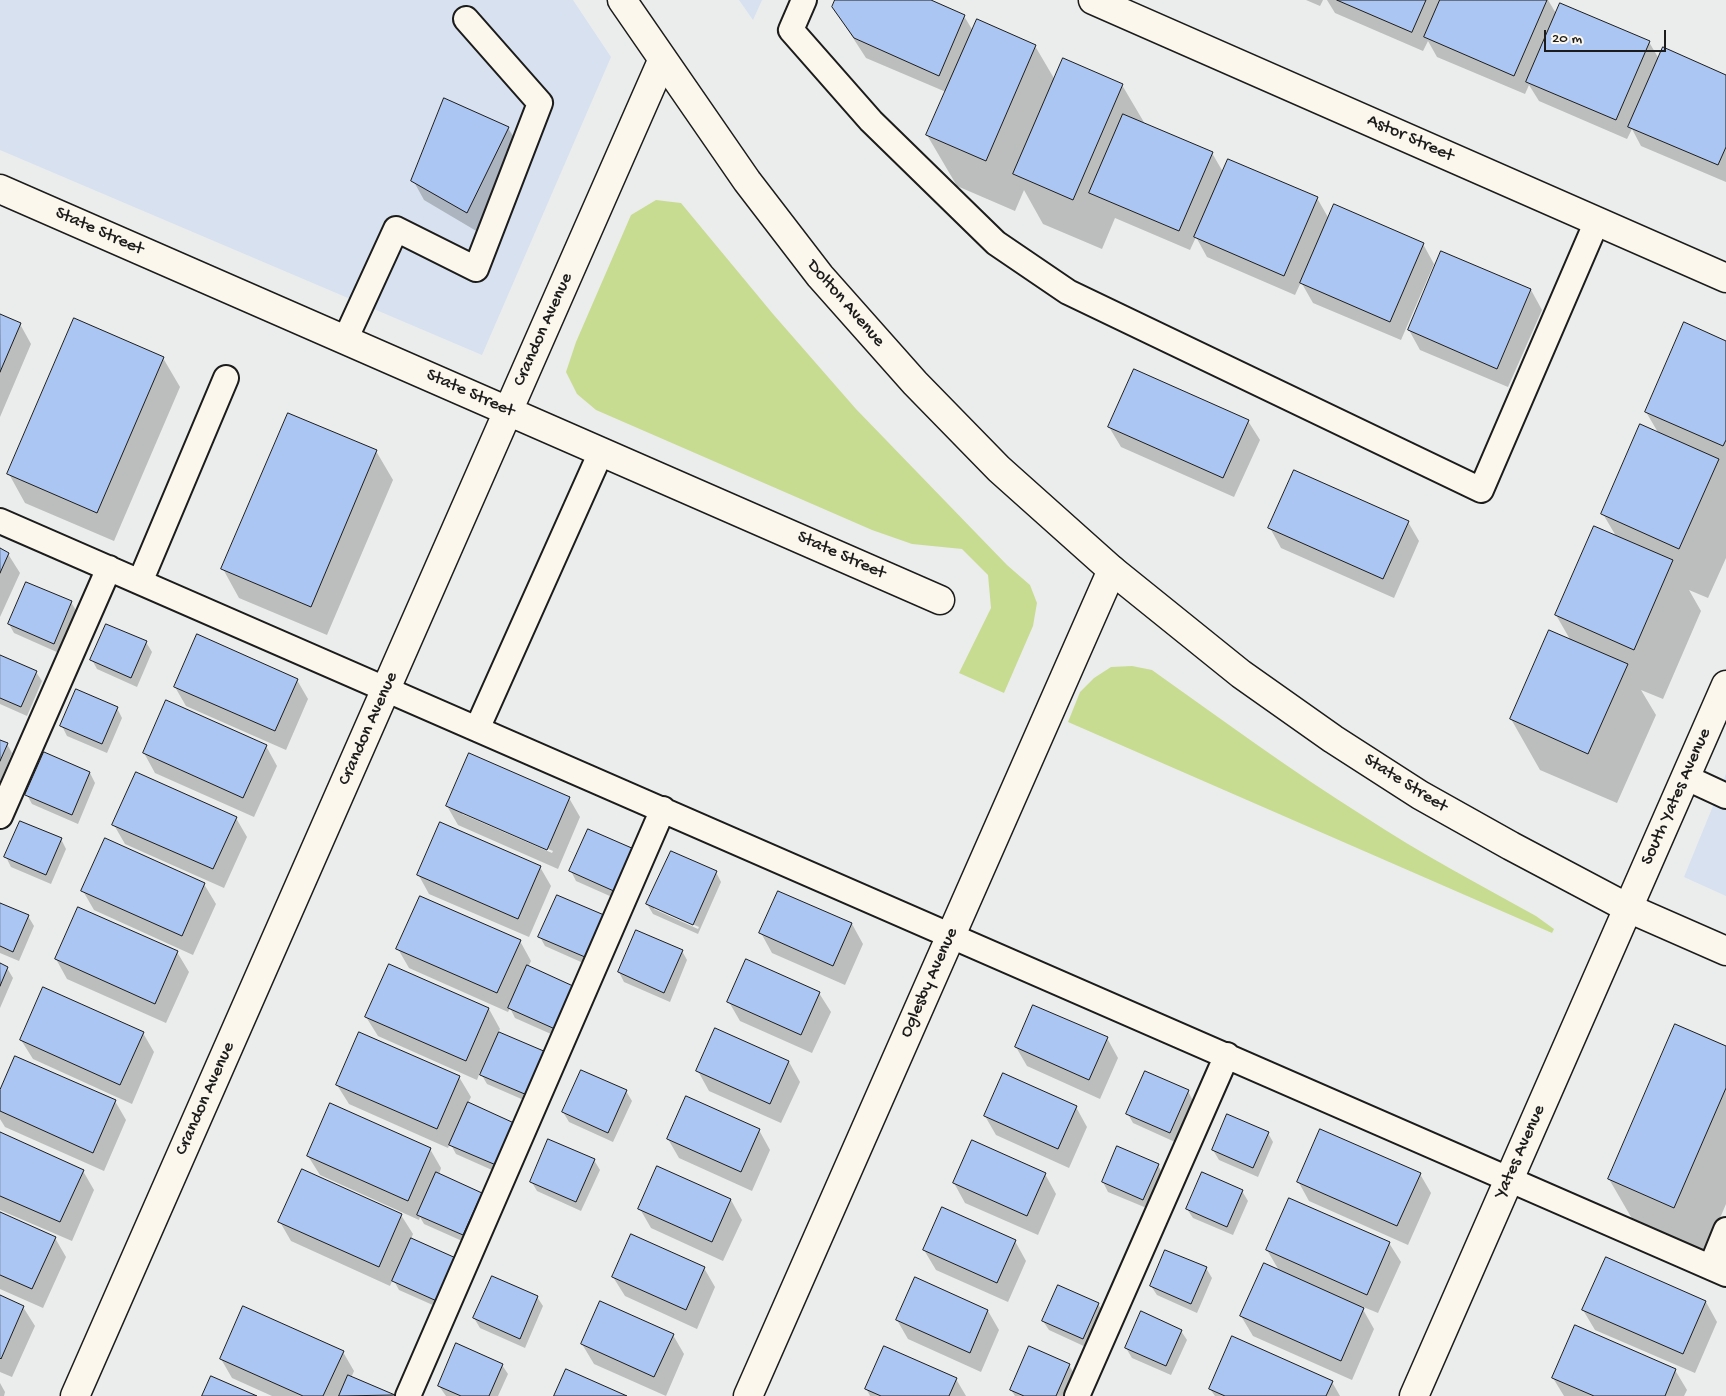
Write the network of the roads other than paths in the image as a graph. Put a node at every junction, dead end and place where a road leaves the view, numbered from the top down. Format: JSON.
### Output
{"nodes":[{"id":1,"x":622,"y":0,"type":"edge"},
{"id":2,"x":804,"y":0,"type":"edge"},
{"id":3,"x":1093,"y":0,"type":"edge"},
{"id":4,"x":466,"y":19,"type":"dead end"},
{"id":5,"x":662,"y":61,"type":"junction"},
{"id":6,"x":0,"y":189,"type":"edge"},
{"id":7,"x":1597,"y":221,"type":"junction"},
{"id":8,"x":1726,"y":278,"type":"edge"},
{"id":9,"x":345,"y":340,"type":"junction"},
{"id":10,"x":226,"y":378,"type":"dead end"},
{"id":11,"x":508,"y":411,"type":"junction"},
{"id":12,"x":601,"y":452,"type":"junction"},
{"id":13,"x":0,"y":520,"type":"edge"},
{"id":14,"x":109,"y":568,"type":"junction"},
{"id":15,"x":1112,"y":570,"type":"junction"},
{"id":16,"x":140,"y":582,"type":"junction"},
{"id":17,"x":940,"y":600,"type":"dead end"},
{"id":18,"x":1726,"y":685,"type":"edge"},
{"id":19,"x":386,"y":689,"type":"junction"},
{"id":20,"x":477,"y":729,"type":"junction"},
{"id":21,"x":1685,"y":777,"type":"junction"},
{"id":22,"x":1726,"y":796,"type":"edge"},
{"id":23,"x":663,"y":809,"type":"junction"},
{"id":24,"x":0,"y":816,"type":"edge"},
{"id":25,"x":1628,"y":908,"type":"junction"},
{"id":26,"x":951,"y":936,"type":"junction"},
{"id":27,"x":1726,"y":951,"type":"edge"},
{"id":28,"x":1227,"y":1055,"type":"junction"},
{"id":29,"x":1509,"y":1179,"type":"junction"},
{"id":30,"x":1726,"y":1230,"type":"edge"},
{"id":31,"x":1719,"y":1270,"type":"edge"},
{"id":32,"x":75,"y":1396,"type":"edge"},
{"id":33,"x":408,"y":1396,"type":"edge"},
{"id":34,"x":748,"y":1396,"type":"edge"},
{"id":35,"x":1077,"y":1396,"type":"edge"},
{"id":36,"x":1414,"y":1396,"type":"edge"}],
"edges":[{"from":1,"to":5,"type":"street","name":"Dolton Avenue"},
{"from":2,"to":7,"type":"lane"},
{"from":3,"to":7,"type":"street","name":"Astor Street"},
{"from":4,"to":9,"type":"lane"},
{"from":5,"to":11,"type":"street","name":"Crandon Avenue"},
{"from":5,"to":15,"type":"street","name":"Dolton Avenue"},
{"from":6,"to":9,"type":"street","name":"State Street"},
{"from":7,"to":8,"type":"street","name":"Astor Street"},
{"from":9,"to":11,"type":"street","name":"State Street"},
{"from":10,"to":16,"type":"lane"},
{"from":11,"to":12,"type":"street","name":"State Street"},
{"from":11,"to":19,"type":"street","name":"Crandon Avenue"},
{"from":12,"to":17,"type":"street","name":"State Street"},
{"from":12,"to":20,"type":"lane"},
{"from":13,"to":14,"type":"lane"},
{"from":14,"to":16,"type":"lane"},
{"from":14,"to":24,"type":"lane"},
{"from":15,"to":25,"type":"street","name":"State Street"},
{"from":15,"to":26,"type":"street","name":"Oglesby Avenue"},
{"from":16,"to":19,"type":"lane"},
{"from":18,"to":21,"type":"street","name":"South Yates Avenue"},
{"from":19,"to":20,"type":"lane"},
{"from":19,"to":32,"type":"street","name":"Crandon Avenue"},
{"from":20,"to":23,"type":"lane"},
{"from":21,"to":22,"type":"lane"},
{"from":21,"to":25,"type":"street","name":"South Yates Avenue"},
{"from":23,"to":26,"type":"lane"},
{"from":23,"to":33,"type":"lane"},
{"from":25,"to":27,"type":"street","name":"State Street"},
{"from":25,"to":29,"type":"street","name":"Yates Avenue"},
{"from":26,"to":28,"type":"lane"},
{"from":26,"to":34,"type":"street","name":"Oglesby Avenue"},
{"from":28,"to":29,"type":"lane"},
{"from":28,"to":35,"type":"lane"},
{"from":29,"to":31,"type":"lane"},
{"from":29,"to":36,"type":"street","name":"Yates Avenue"},
{"from":30,"to":31,"type":"lane"}]}
